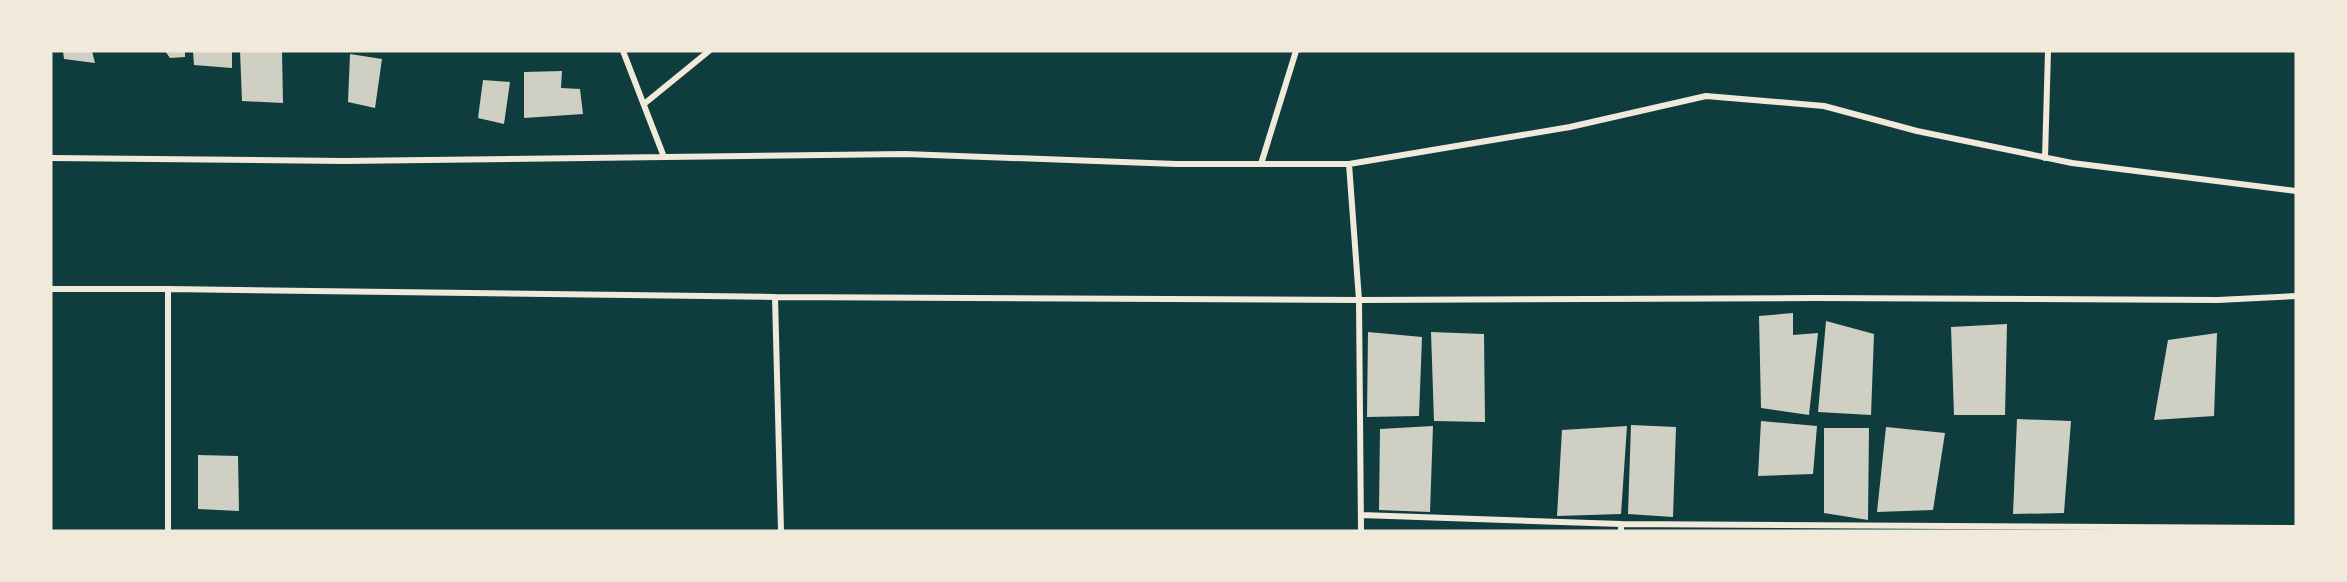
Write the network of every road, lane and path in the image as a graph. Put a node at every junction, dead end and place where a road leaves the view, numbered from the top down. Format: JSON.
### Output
{"nodes":[{"id":1,"x":623,"y":51,"type":"edge"},
{"id":2,"x":709,"y":51,"type":"edge"},
{"id":3,"x":1296,"y":51,"type":"edge"},
{"id":4,"x":2048,"y":51,"type":"edge"},
{"id":5,"x":644,"y":105,"type":"junction"},
{"id":6,"x":664,"y":157,"type":"junction"},
{"id":7,"x":51,"y":158,"type":"edge"},
{"id":8,"x":2045,"y":158,"type":"junction"},
{"id":9,"x":1349,"y":164,"type":"junction"},
{"id":10,"x":1261,"y":165,"type":"junction"},
{"id":11,"x":2296,"y":191,"type":"edge"},
{"id":12,"x":51,"y":289,"type":"edge"},
{"id":13,"x":168,"y":290,"type":"junction"},
{"id":14,"x":2296,"y":296,"type":"edge"},
{"id":15,"x":776,"y":297,"type":"junction"},
{"id":16,"x":1359,"y":300,"type":"junction"},
{"id":17,"x":1361,"y":515,"type":"junction"},
{"id":18,"x":1621,"y":528,"type":"edge"},
{"id":19,"x":2296,"y":528,"type":"edge"},
{"id":20,"x":168,"y":531,"type":"edge"},
{"id":21,"x":781,"y":531,"type":"edge"},
{"id":22,"x":1361,"y":531,"type":"edge"}],
"edges":[{"from":1,"to":5,"type":"street"},
{"from":2,"to":5,"type":"street"},
{"from":3,"to":10,"type":"street"},
{"from":4,"to":8,"type":"street"},
{"from":5,"to":6,"type":"street"},
{"from":6,"to":7,"type":"street"},
{"from":6,"to":10,"type":"street"},
{"from":8,"to":9,"type":"street"},
{"from":8,"to":11,"type":"street"},
{"from":9,"to":10,"type":"street"},
{"from":9,"to":16,"type":"street"},
{"from":12,"to":13,"type":"street"},
{"from":13,"to":15,"type":"street"},
{"from":13,"to":20,"type":"street"},
{"from":14,"to":16,"type":"street"},
{"from":15,"to":16,"type":"street"},
{"from":15,"to":21,"type":"street"},
{"from":16,"to":17,"type":"street"},
{"from":17,"to":18,"type":"street"},
{"from":17,"to":22,"type":"street"},
{"from":18,"to":19,"type":"street"}]}
